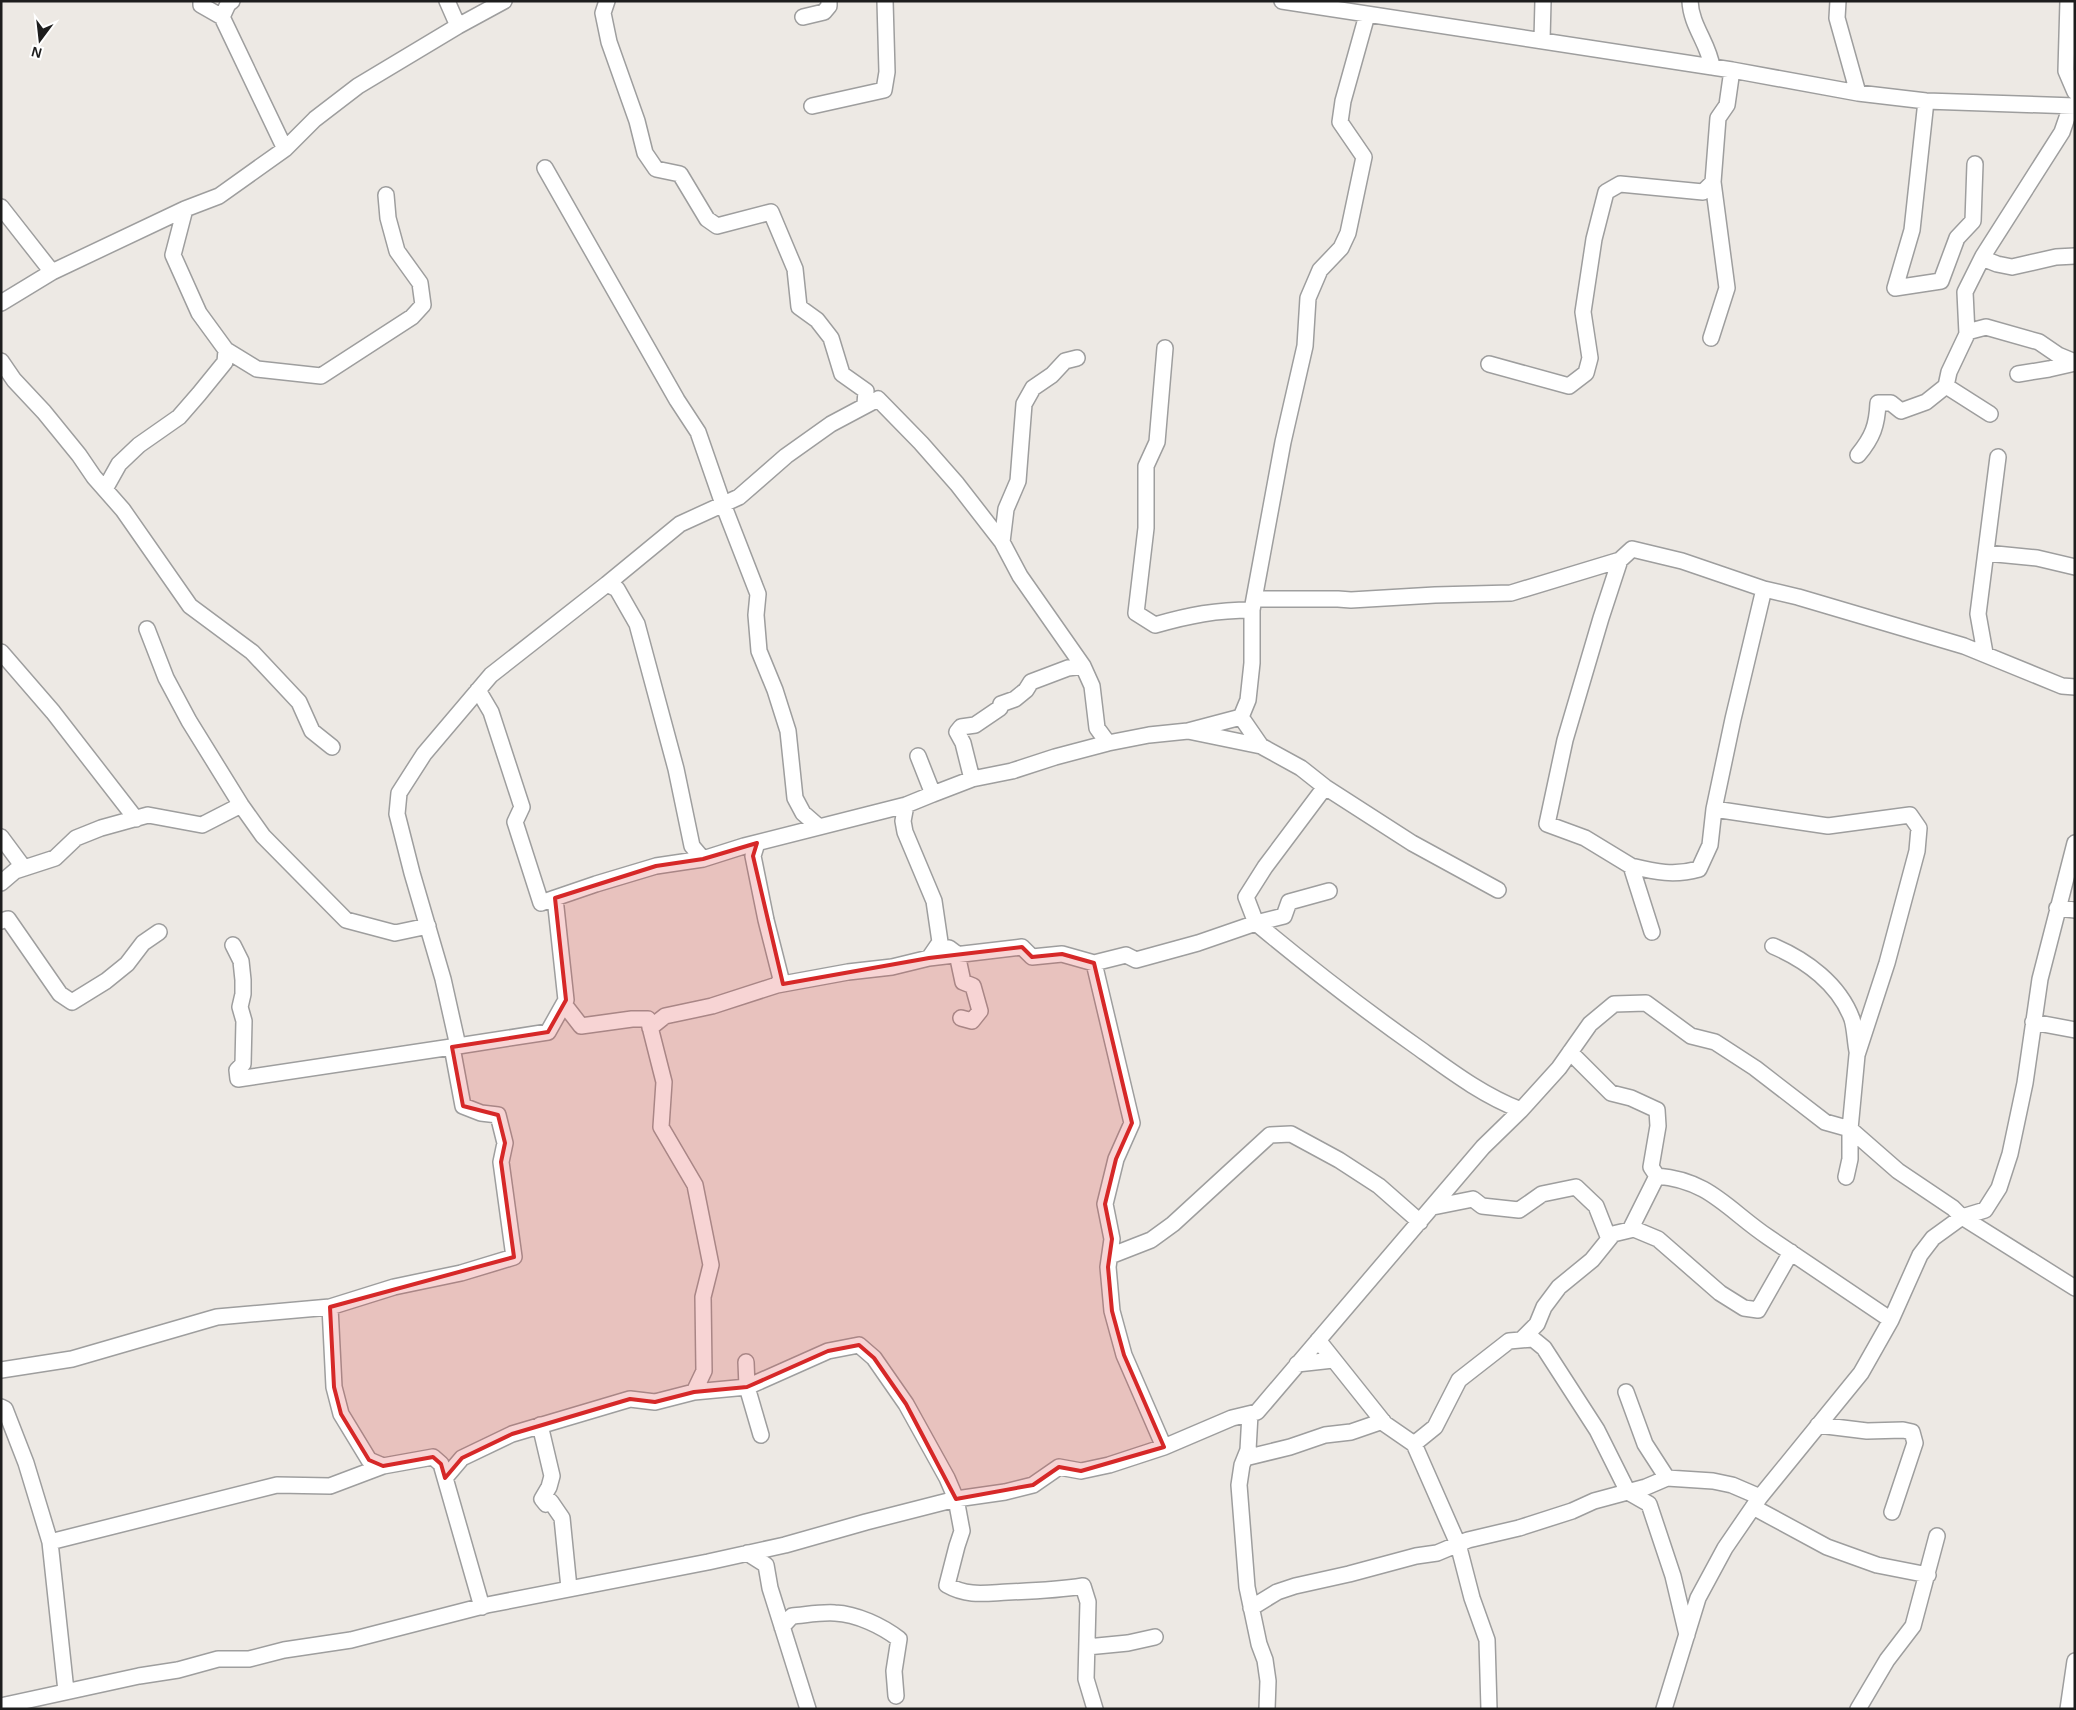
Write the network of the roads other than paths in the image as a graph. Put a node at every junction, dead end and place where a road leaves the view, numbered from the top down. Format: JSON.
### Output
{"nodes":[{"id":1,"x":202,"y":1,"type":"edge"},
{"id":2,"x":232,"y":1,"type":"edge"},
{"id":3,"x":446,"y":1,"type":"edge"},
{"id":4,"x":504,"y":1,"type":"edge"},
{"id":5,"x":607,"y":1,"type":"edge"},
{"id":6,"x":829,"y":1,"type":"edge"},
{"id":7,"x":885,"y":1,"type":"edge"},
{"id":8,"x":1282,"y":1,"type":"edge"},
{"id":9,"x":1543,"y":1,"type":"edge"},
{"id":10,"x":1690,"y":1,"type":"edge"},
{"id":11,"x":1838,"y":1,"type":"edge"},
{"id":12,"x":2068,"y":1,"type":"edge"},
{"id":13,"x":1367,"y":15,"type":"junction"},
{"id":14,"x":222,"y":17,"type":"junction"},
{"id":15,"x":803,"y":17,"type":"dead end"},
{"id":16,"x":458,"y":26,"type":"junction"},
{"id":17,"x":1542,"y":40,"type":"junction"},
{"id":18,"x":1712,"y":67,"type":"junction"},
{"id":19,"x":1732,"y":70,"type":"junction"},
{"id":20,"x":1858,"y":93,"type":"junction"},
{"id":21,"x":1926,"y":101,"type":"junction"},
{"id":22,"x":2074,"y":101,"type":"edge"},
{"id":23,"x":812,"y":106,"type":"dead end"},
{"id":24,"x":285,"y":149,"type":"junction"},
{"id":25,"x":1975,"y":164,"type":"dead end"},
{"id":26,"x":545,"y":168,"type":"dead end"},
{"id":27,"x":1713,"y":182,"type":"junction"},
{"id":28,"x":386,"y":195,"type":"dead end"},
{"id":29,"x":1,"y":207,"type":"edge"},
{"id":30,"x":184,"y":209,"type":"junction"},
{"id":31,"x":2075,"y":256,"type":"edge"},
{"id":32,"x":1982,"y":258,"type":"junction"},
{"id":33,"x":52,"y":272,"type":"junction"},
{"id":34,"x":1,"y":302,"type":"edge"},
{"id":35,"x":1967,"y":332,"type":"junction"},
{"id":36,"x":1711,"y":338,"type":"dead end"},
{"id":37,"x":1165,"y":348,"type":"dead end"},
{"id":38,"x":226,"y":350,"type":"junction"},
{"id":39,"x":1077,"y":358,"type":"dead end"},
{"id":40,"x":1,"y":361,"type":"edge"},
{"id":41,"x":2075,"y":362,"type":"edge"},
{"id":42,"x":1489,"y":364,"type":"dead end"},
{"id":43,"x":2018,"y":374,"type":"dead end"},
{"id":44,"x":1946,"y":386,"type":"junction"},
{"id":45,"x":865,"y":404,"type":"junction"},
{"id":46,"x":1990,"y":414,"type":"dead end"},
{"id":47,"x":1858,"y":455,"type":"dead end"},
{"id":48,"x":1998,"y":457,"type":"dead end"},
{"id":49,"x":105,"y":489,"type":"junction"},
{"id":50,"x":723,"y":504,"type":"junction"},
{"id":51,"x":1002,"y":542,"type":"junction"},
{"id":52,"x":1986,"y":554,"type":"junction"},
{"id":53,"x":1620,"y":560,"type":"junction"},
{"id":54,"x":2075,"y":567,"type":"edge"},
{"id":55,"x":607,"y":584,"type":"junction"},
{"id":56,"x":1764,"y":589,"type":"junction"},
{"id":57,"x":1253,"y":604,"type":"junction"},
{"id":58,"x":147,"y":629,"type":"dead end"},
{"id":59,"x":1,"y":652,"type":"edge"},
{"id":60,"x":1986,"y":653,"type":"junction"},
{"id":61,"x":1083,"y":666,"type":"junction"},
{"id":62,"x":2075,"y":687,"type":"edge"},
{"id":63,"x":478,"y":690,"type":"junction"},
{"id":64,"x":1241,"y":717,"type":"junction"},
{"id":65,"x":1188,"y":731,"type":"junction"},
{"id":66,"x":1108,"y":743,"type":"junction"},
{"id":67,"x":1262,"y":746,"type":"junction"},
{"id":68,"x":332,"y":747,"type":"dead end"},
{"id":69,"x":918,"y":756,"type":"dead end"},
{"id":70,"x":972,"y":779,"type":"junction"},
{"id":71,"x":1325,"y":787,"type":"junction"},
{"id":72,"x":933,"y":794,"type":"junction"},
{"id":73,"x":241,"y":805,"type":"junction"},
{"id":74,"x":906,"y":805,"type":"junction"},
{"id":75,"x":1714,"y":809,"type":"junction"},
{"id":76,"x":136,"y":819,"type":"junction"},
{"id":77,"x":820,"y":827,"type":"junction"},
{"id":78,"x":1,"y":837,"type":"edge"},
{"id":79,"x":757,"y":843,"type":"junction"},
{"id":80,"x":2075,"y":843,"type":"edge"},
{"id":81,"x":703,"y":859,"type":"junction"},
{"id":82,"x":1631,"y":866,"type":"junction"},
{"id":83,"x":24,"y":868,"type":"junction"},
{"id":84,"x":1,"y":883,"type":"edge"},
{"id":85,"x":1498,"y":890,"type":"dead end"},
{"id":86,"x":1329,"y":891,"type":"dead end"},
{"id":87,"x":555,"y":898,"type":"junction"},
{"id":88,"x":2057,"y":908,"type":"junction"},
{"id":89,"x":2075,"y":910,"type":"edge"},
{"id":90,"x":1,"y":921,"type":"edge"},
{"id":91,"x":1256,"y":923,"type":"junction"},
{"id":92,"x":428,"y":926,"type":"junction"},
{"id":93,"x":159,"y":932,"type":"dead end"},
{"id":94,"x":1652,"y":932,"type":"dead end"},
{"id":95,"x":940,"y":942,"type":"junction"},
{"id":96,"x":233,"y":945,"type":"dead end"},
{"id":97,"x":1773,"y":946,"type":"dead end"},
{"id":98,"x":958,"y":954,"type":"junction"},
{"id":99,"x":929,"y":958,"type":"junction"},
{"id":100,"x":1094,"y":962,"type":"junction"},
{"id":101,"x":777,"y":985,"type":"junction"},
{"id":102,"x":564,"y":1004,"type":"junction"},
{"id":103,"x":961,"y":1018,"type":"dead end"},
{"id":104,"x":2033,"y":1022,"type":"junction"},
{"id":105,"x":650,"y":1028,"type":"junction"},
{"id":106,"x":2075,"y":1030,"type":"edge"},
{"id":107,"x":455,"y":1046,"type":"junction"},
{"id":108,"x":1570,"y":1052,"type":"junction"},
{"id":109,"x":1857,"y":1054,"type":"junction"},
{"id":110,"x":1521,"y":1110,"type":"junction"},
{"id":111,"x":1850,"y":1129,"type":"junction"},
{"id":112,"x":1657,"y":1176,"type":"junction"},
{"id":113,"x":1846,"y":1177,"type":"dead end"},
{"id":114,"x":1433,"y":1207,"type":"junction"},
{"id":115,"x":1962,"y":1216,"type":"junction"},
{"id":116,"x":1420,"y":1222,"type":"junction"},
{"id":117,"x":1630,"y":1230,"type":"junction"},
{"id":118,"x":1609,"y":1239,"type":"junction"},
{"id":119,"x":1791,"y":1252,"type":"junction"},
{"id":120,"x":1110,"y":1256,"type":"junction"},
{"id":121,"x":2075,"y":1288,"type":"edge"},
{"id":122,"x":330,"y":1307,"type":"junction"},
{"id":123,"x":1891,"y":1320,"type":"junction"},
{"id":124,"x":1318,"y":1340,"type":"junction"},
{"id":125,"x":1521,"y":1340,"type":"junction"},
{"id":126,"x":1333,"y":1360,"type":"junction"},
{"id":127,"x":746,"y":1362,"type":"dead end"},
{"id":128,"x":1297,"y":1364,"type":"junction"},
{"id":129,"x":2,"y":1369,"type":"edge"},
{"id":130,"x":747,"y":1387,"type":"junction"},
{"id":131,"x":694,"y":1392,"type":"junction"},
{"id":132,"x":1626,"y":1392,"type":"dead end"},
{"id":133,"x":1,"y":1407,"type":"edge"},
{"id":134,"x":1250,"y":1414,"type":"junction"},
{"id":135,"x":1382,"y":1421,"type":"junction"},
{"id":136,"x":540,"y":1425,"type":"junction"},
{"id":137,"x":1818,"y":1425,"type":"junction"},
{"id":138,"x":761,"y":1435,"type":"dead end"},
{"id":139,"x":1414,"y":1444,"type":"junction"},
{"id":140,"x":1164,"y":1447,"type":"junction"},
{"id":141,"x":1245,"y":1458,"type":"junction"},
{"id":142,"x":382,"y":1466,"type":"junction"},
{"id":143,"x":445,"y":1478,"type":"junction"},
{"id":144,"x":1667,"y":1478,"type":"junction"},
{"id":145,"x":1628,"y":1492,"type":"junction"},
{"id":146,"x":956,"y":1500,"type":"junction"},
{"id":147,"x":1757,"y":1502,"type":"junction"},
{"id":148,"x":1892,"y":1512,"type":"dead end"},
{"id":149,"x":1937,"y":1536,"type":"dead end"},
{"id":150,"x":50,"y":1542,"type":"junction"},
{"id":151,"x":1458,"y":1544,"type":"junction"},
{"id":152,"x":747,"y":1553,"type":"junction"},
{"id":153,"x":1928,"y":1575,"type":"junction"},
{"id":154,"x":569,"y":1588,"type":"junction"},
{"id":155,"x":482,"y":1607,"type":"junction"},
{"id":156,"x":1252,"y":1608,"type":"junction"},
{"id":157,"x":782,"y":1626,"type":"junction"},
{"id":158,"x":1687,"y":1636,"type":"junction"},
{"id":159,"x":1155,"y":1637,"type":"dead end"},
{"id":160,"x":1087,"y":1647,"type":"junction"},
{"id":161,"x":2075,"y":1661,"type":"edge"},
{"id":162,"x":66,"y":1691,"type":"junction"},
{"id":163,"x":896,"y":1696,"type":"dead end"},
{"id":164,"x":1,"y":1706,"type":"edge"},
{"id":165,"x":808,"y":1709,"type":"edge"},
{"id":166,"x":1096,"y":1709,"type":"edge"},
{"id":167,"x":1266,"y":1709,"type":"edge"},
{"id":168,"x":1489,"y":1709,"type":"edge"},
{"id":169,"x":1664,"y":1709,"type":"edge"},
{"id":170,"x":1858,"y":1709,"type":"edge"},
{"id":171,"x":2068,"y":1709,"type":"edge"}],
"edges":[{"from":1,"to":14,"type":"street"},
{"from":2,"to":14,"type":"street"},
{"from":3,"to":16,"type":"street"},
{"from":4,"to":16,"type":"street"},
{"from":5,"to":45,"type":"street"},
{"from":6,"to":15,"type":"street"},
{"from":7,"to":23,"type":"street"},
{"from":8,"to":13,"type":"street"},
{"from":9,"to":17,"type":"street"},
{"from":10,"to":18,"type":"street"},
{"from":11,"to":20,"type":"street"},
{"from":12,"to":22,"type":"street"},
{"from":13,"to":17,"type":"street"},
{"from":13,"to":57,"type":"street"},
{"from":14,"to":24,"type":"street"},
{"from":16,"to":24,"type":"street"},
{"from":17,"to":18,"type":"street"},
{"from":18,"to":19,"type":"street"},
{"from":19,"to":20,"type":"street"},
{"from":19,"to":27,"type":"street"},
{"from":20,"to":21,"type":"street"},
{"from":21,"to":22,"type":"street"},
{"from":21,"to":25,"type":"street"},
{"from":22,"to":32,"type":"street"},
{"from":24,"to":30,"type":"street"},
{"from":26,"to":50,"type":"street"},
{"from":27,"to":36,"type":"street"},
{"from":27,"to":42,"type":"street"},
{"from":28,"to":38,"type":"street"},
{"from":29,"to":33,"type":"street"},
{"from":30,"to":33,"type":"street"},
{"from":30,"to":38,"type":"street"},
{"from":31,"to":32,"type":"street"},
{"from":32,"to":35,"type":"street"},
{"from":33,"to":34,"type":"street"},
{"from":35,"to":41,"type":"street"},
{"from":35,"to":44,"type":"street"},
{"from":37,"to":57,"type":"street"},
{"from":38,"to":49,"type":"street"},
{"from":39,"to":51,"type":"street"},
{"from":40,"to":49,"type":"street"},
{"from":41,"to":43,"type":"street"},
{"from":44,"to":46,"type":"street"},
{"from":44,"to":47,"type":"street"},
{"from":45,"to":50,"type":"street"},
{"from":45,"to":51,"type":"street"},
{"from":48,"to":52,"type":"street"},
{"from":49,"to":68,"type":"street"},
{"from":50,"to":55,"type":"street"},
{"from":50,"to":77,"type":"street"},
{"from":51,"to":61,"type":"street"},
{"from":52,"to":54,"type":"street"},
{"from":52,"to":60,"type":"street"},
{"from":53,"to":56,"type":"street"},
{"from":53,"to":57,"type":"street"},
{"from":53,"to":82,"type":"street"},
{"from":55,"to":63,"type":"street"},
{"from":55,"to":81,"type":"street"},
{"from":56,"to":60,"type":"street"},
{"from":56,"to":75,"type":"street"},
{"from":57,"to":64,"type":"street"},
{"from":58,"to":73,"type":"street"},
{"from":59,"to":76,"type":"street"},
{"from":60,"to":62,"type":"street"},
{"from":61,"to":66,"type":"street"},
{"from":61,"to":70,"type":"street"},
{"from":63,"to":87,"type":"street"},
{"from":63,"to":92,"type":"street"},
{"from":64,"to":65,"type":"street"},
{"from":64,"to":67,"type":"street"},
{"from":65,"to":66,"type":"street"},
{"from":65,"to":67,"type":"street"},
{"from":66,"to":70,"type":"street"},
{"from":67,"to":71,"type":"street"},
{"from":69,"to":72,"type":"street"},
{"from":70,"to":72,"type":"street"},
{"from":71,"to":85,"type":"street"},
{"from":71,"to":91,"type":"street"},
{"from":72,"to":74,"type":"street"},
{"from":73,"to":76,"type":"street"},
{"from":73,"to":92,"type":"street"},
{"from":74,"to":77,"type":"street"},
{"from":74,"to":95,"type":"street"},
{"from":75,"to":82,"type":"street"},
{"from":75,"to":109,"type":"street"},
{"from":76,"to":83,"type":"street"},
{"from":77,"to":79,"type":"street"},
{"from":78,"to":83,"type":"street"},
{"from":79,"to":81,"type":"street"},
{"from":79,"to":101,"type":"street"},
{"from":80,"to":88,"type":"street"},
{"from":81,"to":87,"type":"street"},
{"from":82,"to":94,"type":"street"},
{"from":83,"to":84,"type":"street"},
{"from":86,"to":91,"type":"street"},
{"from":87,"to":102,"type":"street"},
{"from":88,"to":89,"type":"street"},
{"from":88,"to":104,"type":"street"},
{"from":90,"to":93,"type":"street"},
{"from":91,"to":100,"type":"street"},
{"from":91,"to":110,"type":"street"},
{"from":92,"to":107,"type":"street"},
{"from":95,"to":98,"type":"street"},
{"from":95,"to":99,"type":"street"},
{"from":96,"to":107,"type":"street"},
{"from":97,"to":109,"type":"street"},
{"from":98,"to":99,"type":"street"},
{"from":98,"to":100,"type":"street"},
{"from":98,"to":103,"type":"street"},
{"from":99,"to":101,"type":"street"},
{"from":100,"to":120,"type":"street"},
{"from":101,"to":105,"type":"street"},
{"from":102,"to":105,"type":"street"},
{"from":102,"to":107,"type":"street"},
{"from":104,"to":106,"type":"street"},
{"from":104,"to":115,"type":"street"},
{"from":105,"to":131,"type":"street"},
{"from":107,"to":122,"type":"street"},
{"from":108,"to":110,"type":"street"},
{"from":108,"to":111,"type":"street"},
{"from":108,"to":112,"type":"street"},
{"from":109,"to":111,"type":"street"},
{"from":110,"to":114,"type":"street"},
{"from":111,"to":113,"type":"street"},
{"from":111,"to":115,"type":"street"},
{"from":112,"to":117,"type":"street"},
{"from":112,"to":119,"type":"street"},
{"from":114,"to":116,"type":"street"},
{"from":114,"to":118,"type":"street"},
{"from":115,"to":121,"type":"street"},
{"from":115,"to":123,"type":"street"},
{"from":116,"to":120,"type":"street"},
{"from":116,"to":124,"type":"street"},
{"from":117,"to":118,"type":"street"},
{"from":117,"to":119,"type":"street"},
{"from":118,"to":125,"type":"street"},
{"from":119,"to":123,"type":"street"},
{"from":120,"to":140,"type":"street"},
{"from":122,"to":129,"type":"street"},
{"from":122,"to":142,"type":"street"},
{"from":123,"to":137,"type":"street"},
{"from":124,"to":126,"type":"street"},
{"from":124,"to":128,"type":"street"},
{"from":125,"to":139,"type":"street"},
{"from":125,"to":145,"type":"street"},
{"from":126,"to":128,"type":"street"},
{"from":126,"to":135,"type":"street"},
{"from":127,"to":130,"type":"street"},
{"from":128,"to":134,"type":"street"},
{"from":130,"to":131,"type":"street"},
{"from":130,"to":138,"type":"street"},
{"from":130,"to":146,"type":"street"},
{"from":131,"to":136,"type":"street"},
{"from":132,"to":144,"type":"street"},
{"from":133,"to":150,"type":"street"},
{"from":134,"to":140,"type":"street"},
{"from":134,"to":141,"type":"street"},
{"from":135,"to":139,"type":"street"},
{"from":135,"to":141,"type":"street"},
{"from":136,"to":143,"type":"street"},
{"from":136,"to":154,"type":"street"},
{"from":137,"to":147,"type":"street"},
{"from":137,"to":148,"type":"street"},
{"from":139,"to":151,"type":"street"},
{"from":140,"to":146,"type":"street"},
{"from":141,"to":156,"type":"street"},
{"from":142,"to":143,"type":"street"},
{"from":142,"to":150,"type":"street"},
{"from":143,"to":155,"type":"street"},
{"from":144,"to":145,"type":"street"},
{"from":144,"to":147,"type":"street"},
{"from":145,"to":151,"type":"street"},
{"from":145,"to":158,"type":"street"},
{"from":146,"to":152,"type":"street"},
{"from":146,"to":160,"type":"street"},
{"from":147,"to":153,"type":"street"},
{"from":147,"to":158,"type":"street"},
{"from":149,"to":153,"type":"street"},
{"from":150,"to":162,"type":"street"},
{"from":151,"to":156,"type":"street"},
{"from":151,"to":168,"type":"street"},
{"from":152,"to":154,"type":"street"},
{"from":152,"to":157,"type":"street"},
{"from":153,"to":170,"type":"street"},
{"from":154,"to":155,"type":"street"},
{"from":155,"to":162,"type":"street"},
{"from":156,"to":167,"type":"street"},
{"from":157,"to":163,"type":"street"},
{"from":157,"to":165,"type":"street"},
{"from":158,"to":169,"type":"street"},
{"from":159,"to":160,"type":"street"},
{"from":160,"to":166,"type":"street"},
{"from":161,"to":171,"type":"street"},
{"from":162,"to":164,"type":"street"}]}
